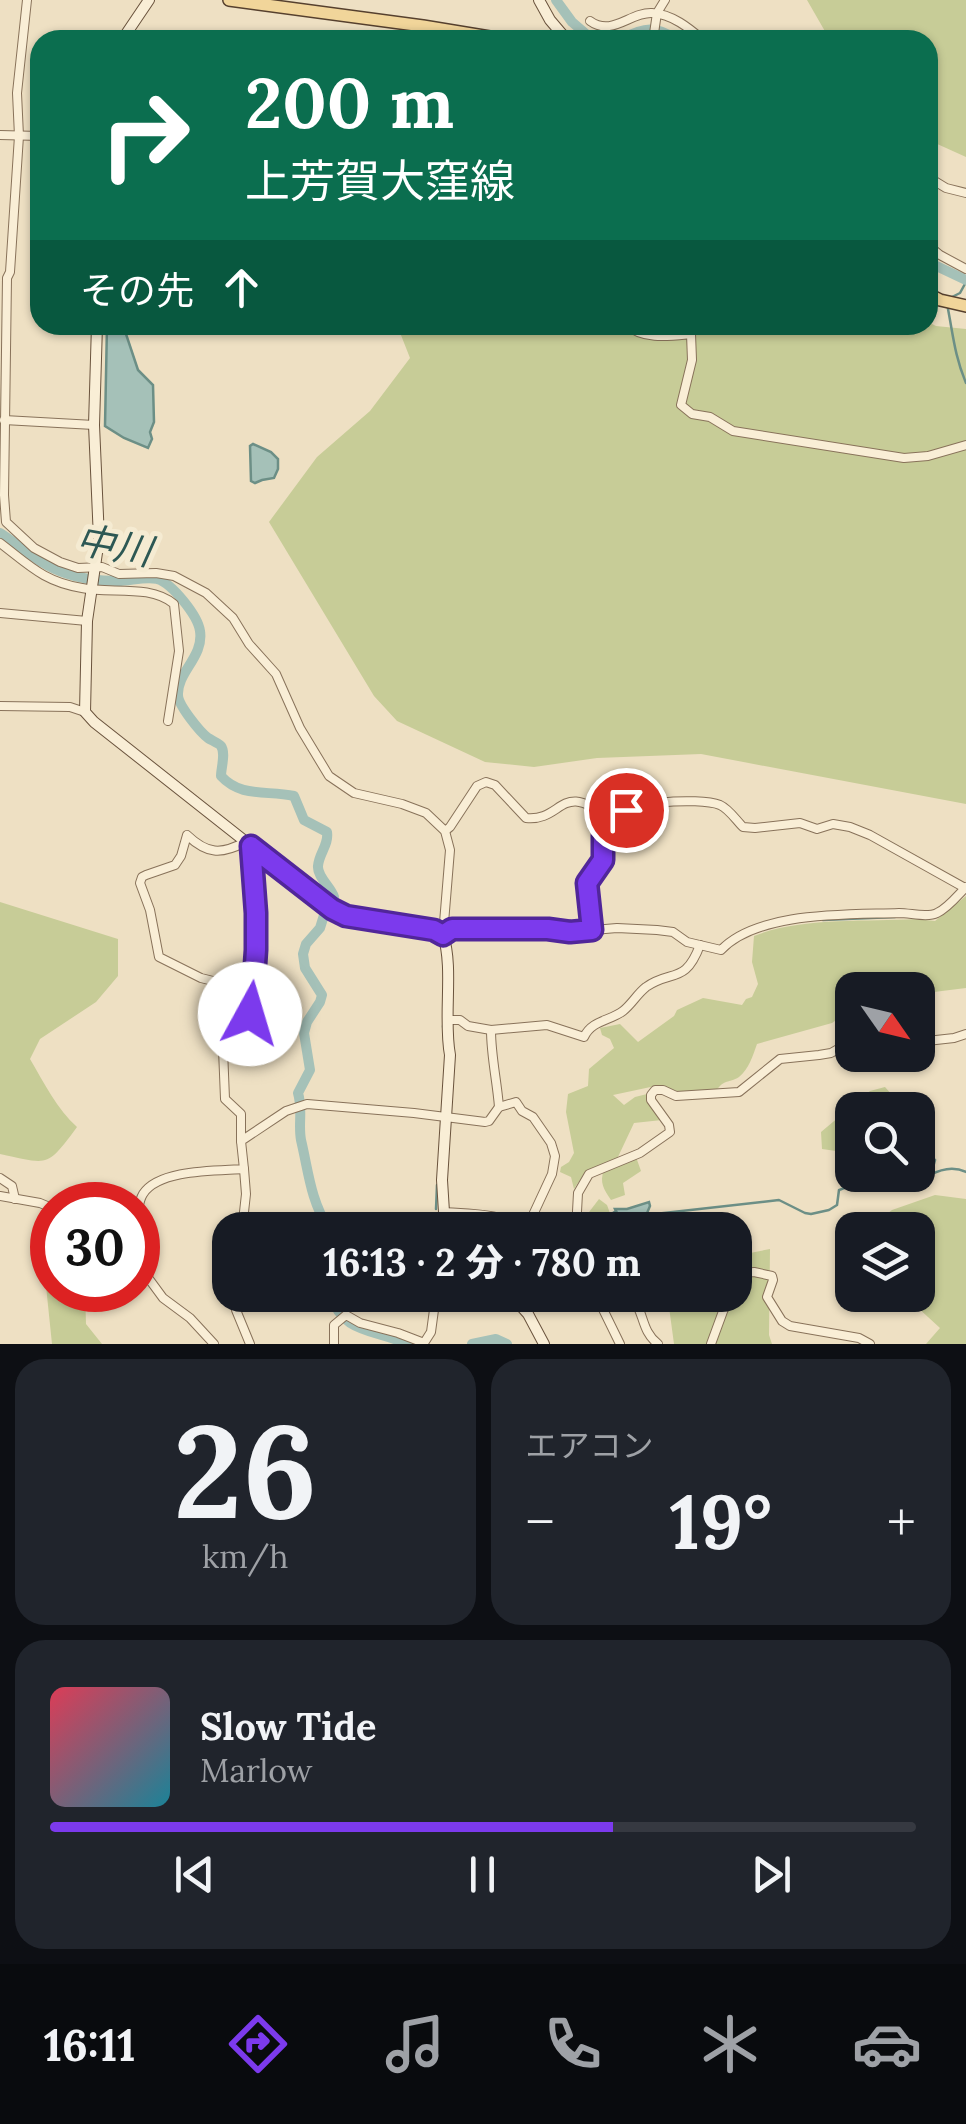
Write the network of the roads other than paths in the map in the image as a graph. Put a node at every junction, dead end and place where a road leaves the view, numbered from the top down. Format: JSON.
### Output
{"nodes":[{"id":1,"x":27,"y":0,"type":"edge"},
{"id":2,"x":149,"y":0,"type":"edge"},
{"id":3,"x":229,"y":0,"type":"edge"},
{"id":4,"x":330,"y":0,"type":"edge"},
{"id":5,"x":539,"y":0,"type":"edge"},
{"id":6,"x":665,"y":0,"type":"edge"},
{"id":7,"x":328,"y":15,"type":"junction"},
{"id":8,"x":657,"y":15,"type":"junction"},
{"id":9,"x":590,"y":21,"type":"dead end"},
{"id":10,"x":129,"y":30,"type":"edge"},
{"id":11,"x":447,"y":30,"type":"edge"},
{"id":12,"x":558,"y":30,"type":"edge"},
{"id":13,"x":655,"y":30,"type":"edge"},
{"id":14,"x":689,"y":30,"type":"edge"},
{"id":15,"x":0,"y":135,"type":"edge"},
{"id":16,"x":19,"y":136,"type":"junction"},
{"id":17,"x":30,"y":136,"type":"edge"},
{"id":18,"x":938,"y":183,"type":"edge"},
{"id":19,"x":966,"y":193,"type":"edge"},
{"id":20,"x":938,"y":254,"type":"edge"},
{"id":21,"x":966,"y":268,"type":"edge"},
{"id":22,"x":938,"y":299,"type":"edge"},
{"id":23,"x":966,"y":306,"type":"edge"},
{"id":24,"x":97,"y":335,"type":"edge"},
{"id":25,"x":691,"y":335,"type":"edge"},
{"id":26,"x":2,"y":420,"type":"edge"},
{"id":27,"x":94,"y":426,"type":"junction"},
{"id":28,"x":966,"y":445,"type":"edge"},
{"id":29,"x":2,"y":514,"type":"edge"},
{"id":30,"x":9,"y":527,"type":"junction"},
{"id":31,"x":0,"y":541,"type":"edge"},
{"id":32,"x":96,"y":569,"type":"junction"},
{"id":33,"x":92,"y":588,"type":"junction"},
{"id":34,"x":0,"y":613,"type":"edge"},
{"id":35,"x":87,"y":622,"type":"junction"},
{"id":36,"x":0,"y":706,"type":"edge"},
{"id":37,"x":85,"y":712,"type":"junction"},
{"id":38,"x":168,"y":721,"type":"dead end"},
{"id":39,"x":608,"y":819,"type":"junction"},
{"id":40,"x":445,"y":831,"type":"junction"},
{"id":41,"x":248,"y":844,"type":"junction"},
{"id":42,"x":966,"y":888,"type":"edge"},
{"id":43,"x":592,"y":928,"type":"junction"},
{"id":44,"x":444,"y":929,"type":"junction"},
{"id":45,"x":700,"y":946,"type":"junction"},
{"id":46,"x":249,"y":990,"type":"junction"},
{"id":47,"x":446,"y":1020,"type":"junction"},
{"id":48,"x":491,"y":1030,"type":"junction"},
{"id":49,"x":966,"y":1034,"type":"edge"},
{"id":50,"x":935,"y":1039,"type":"edge"},
{"id":51,"x":835,"y":1050,"type":"edge"},
{"id":52,"x":499,"y":1107,"type":"junction"},
{"id":53,"x":446,"y":1118,"type":"junction"},
{"id":54,"x":242,"y":1141,"type":"junction"},
{"id":55,"x":244,"y":1169,"type":"junction"},
{"id":56,"x":0,"y":1178,"type":"edge"},
{"id":57,"x":157,"y":1182,"type":"edge"},
{"id":58,"x":0,"y":1196,"type":"edge"},
{"id":59,"x":15,"y":1199,"type":"junction"},
{"id":60,"x":30,"y":1201,"type":"edge"},
{"id":61,"x":244,"y":1212,"type":"edge"},
{"id":62,"x":444,"y":1212,"type":"edge"},
{"id":63,"x":534,"y":1212,"type":"edge"},
{"id":64,"x":577,"y":1212,"type":"edge"},
{"id":65,"x":752,"y":1272,"type":"edge"},
{"id":66,"x":160,"y":1294,"type":"edge"},
{"id":67,"x":237,"y":1312,"type":"edge"},
{"id":68,"x":434,"y":1312,"type":"edge"},
{"id":69,"x":526,"y":1312,"type":"edge"},
{"id":70,"x":606,"y":1312,"type":"edge"},
{"id":71,"x":640,"y":1312,"type":"edge"},
{"id":72,"x":723,"y":1312,"type":"edge"},
{"id":73,"x":214,"y":1344,"type":"edge"},
{"id":74,"x":250,"y":1344,"type":"edge"},
{"id":75,"x":334,"y":1344,"type":"edge"},
{"id":76,"x":544,"y":1344,"type":"edge"},
{"id":77,"x":620,"y":1344,"type":"edge"},
{"id":78,"x":658,"y":1344,"type":"edge"},
{"id":79,"x":711,"y":1344,"type":"edge"},
{"id":80,"x":870,"y":1344,"type":"edge"}],
"edges":[{"from":1,"to":16,"type":"street"},
{"from":2,"to":10,"type":"main road"},
{"from":3,"to":7,"type":"main road"},
{"from":4,"to":7,"type":"street"},
{"from":5,"to":12,"type":"main road"},
{"from":6,"to":8,"type":"street"},
{"from":7,"to":11,"type":"main road"},
{"from":8,"to":9,"type":"street"},
{"from":8,"to":13,"type":"street"},
{"from":8,"to":14,"type":"street"},
{"from":15,"to":16,"type":"street"},
{"from":16,"to":17,"type":"street"},
{"from":16,"to":26,"type":"street"},
{"from":18,"to":19,"type":"street"},
{"from":20,"to":21,"type":"street"},
{"from":22,"to":23,"type":"main road"},
{"from":24,"to":27,"type":"main road"},
{"from":25,"to":28,"type":"street"},
{"from":26,"to":27,"type":"street"},
{"from":26,"to":29,"type":"street"},
{"from":27,"to":32,"type":"main road"},
{"from":29,"to":30,"type":"street"},
{"from":30,"to":31,"type":"street"},
{"from":30,"to":32,"type":"street"},
{"from":31,"to":33,"type":"street"},
{"from":32,"to":33,"type":"main road"},
{"from":32,"to":40,"type":"street"},
{"from":33,"to":35,"type":"main road"},
{"from":33,"to":38,"type":"street"},
{"from":34,"to":35,"type":"street"},
{"from":35,"to":37,"type":"main road"},
{"from":36,"to":37,"type":"street"},
{"from":37,"to":41,"type":"main road"},
{"from":39,"to":40,"type":"street"},
{"from":39,"to":42,"type":"street"},
{"from":39,"to":43,"type":"street"},
{"from":40,"to":44,"type":"street"},
{"from":41,"to":44,"type":"main road"},
{"from":41,"to":46,"type":"street"},
{"from":41,"to":46,"type":"street"},
{"from":42,"to":45,"type":"street"},
{"from":43,"to":44,"type":"street"},
{"from":43,"to":45,"type":"street"},
{"from":44,"to":47,"type":"main road"},
{"from":45,"to":48,"type":"street"},
{"from":46,"to":54,"type":"street"},
{"from":47,"to":48,"type":"street"},
{"from":47,"to":53,"type":"main road"},
{"from":48,"to":52,"type":"street"},
{"from":49,"to":50,"type":"street"},
{"from":51,"to":64,"type":"street"},
{"from":52,"to":53,"type":"street"},
{"from":52,"to":63,"type":"street"},
{"from":53,"to":54,"type":"street"},
{"from":53,"to":62,"type":"main road"},
{"from":54,"to":55,"type":"street"},
{"from":55,"to":57,"type":"street"},
{"from":55,"to":61,"type":"street"},
{"from":56,"to":59,"type":"street"},
{"from":58,"to":59,"type":"street"},
{"from":59,"to":60,"type":"street"},
{"from":65,"to":80,"type":"street"},
{"from":66,"to":73,"type":"street"},
{"from":67,"to":74,"type":"street"},
{"from":68,"to":75,"type":"street"},
{"from":69,"to":76,"type":"main road"},
{"from":70,"to":77,"type":"street"},
{"from":71,"to":78,"type":"street"},
{"from":72,"to":79,"type":"street"}]}
